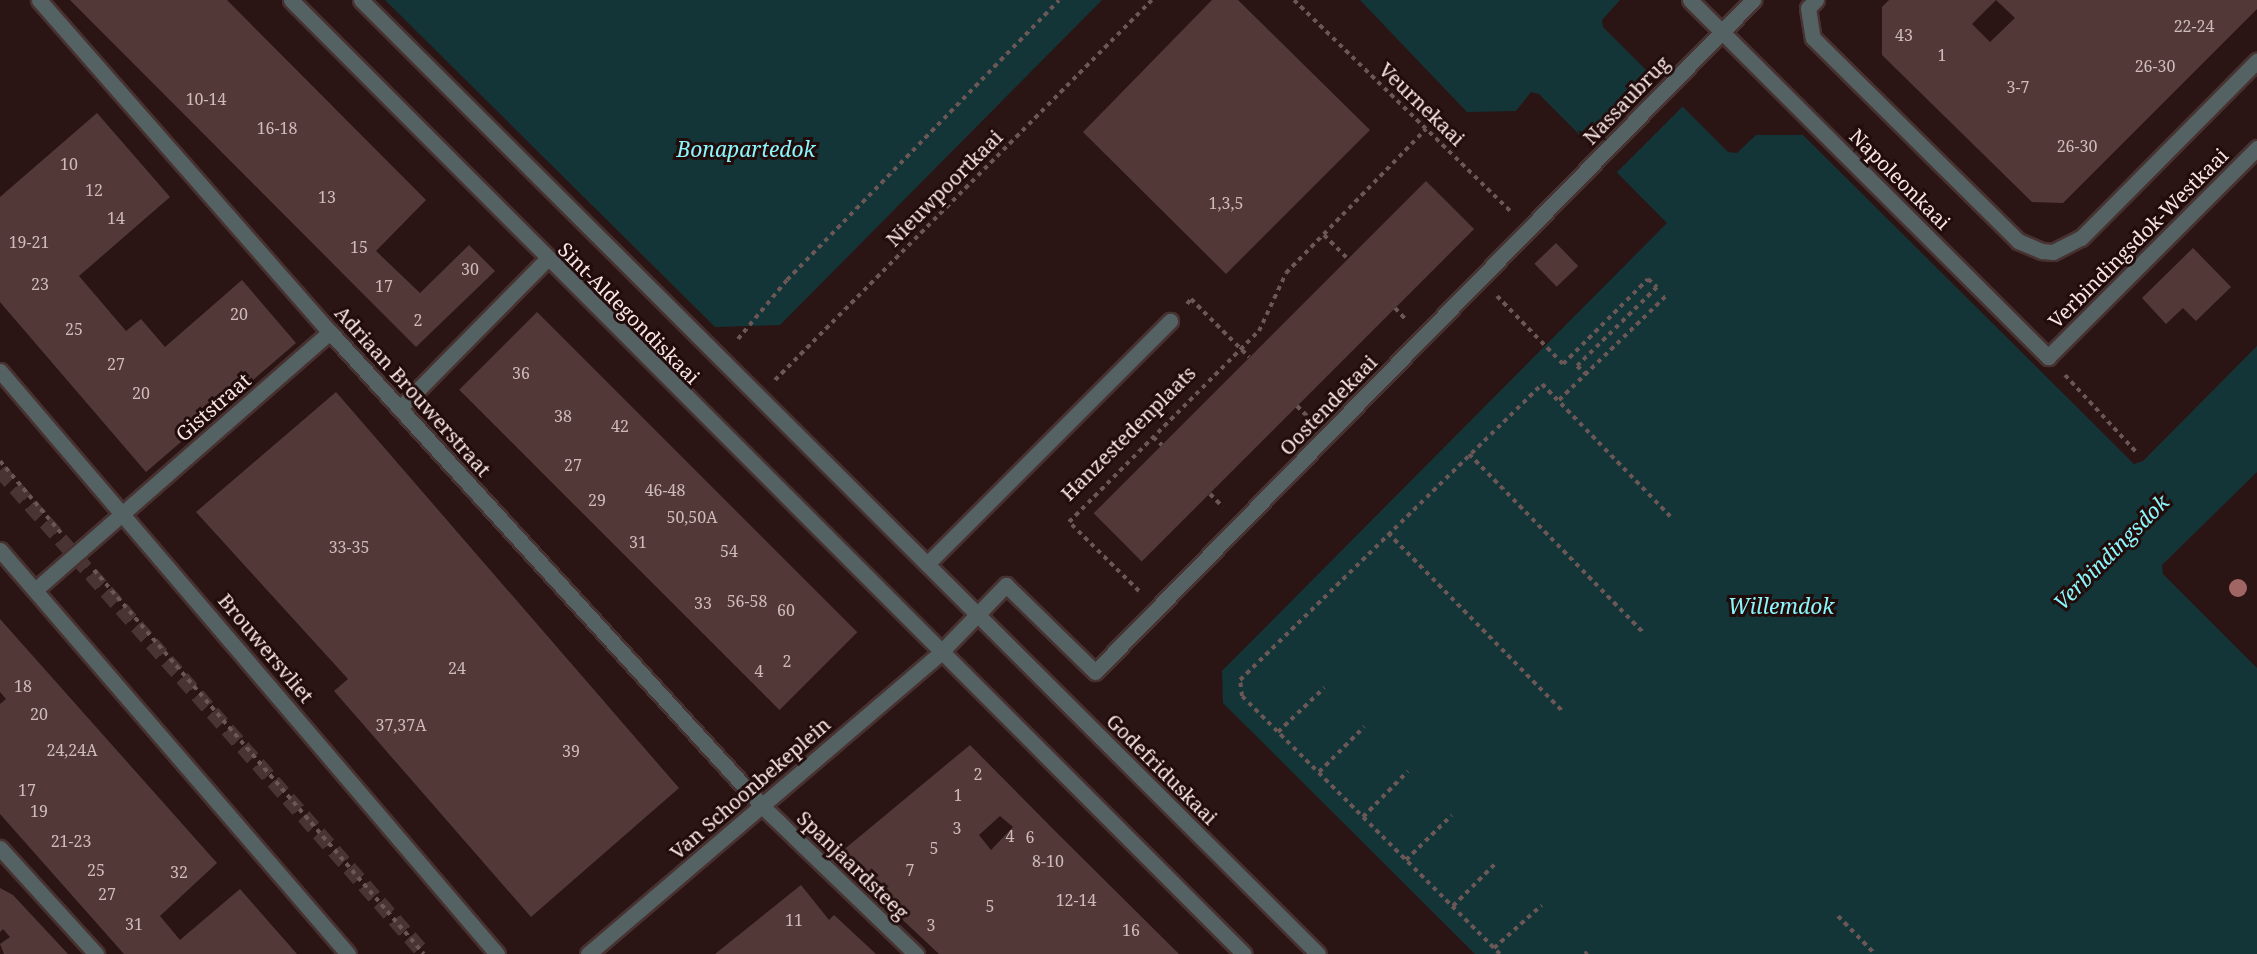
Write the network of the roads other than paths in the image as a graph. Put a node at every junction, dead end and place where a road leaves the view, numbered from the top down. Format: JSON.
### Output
{"nodes":[{"id":1,"x":39,"y":0,"type":"edge"},
{"id":2,"x":291,"y":0,"type":"edge"},
{"id":3,"x":361,"y":0,"type":"edge"},
{"id":4,"x":1690,"y":0,"type":"edge"},
{"id":5,"x":1753,"y":0,"type":"edge"},
{"id":6,"x":1816,"y":0,"type":"edge"},
{"id":7,"x":1722,"y":32,"type":"junction"},
{"id":8,"x":2257,"y":61,"type":"edge"},
{"id":9,"x":2257,"y":148,"type":"edge"},
{"id":10,"x":1529,"y":230,"type":"joint"},
{"id":11,"x":2053,"y":252,"type":"joint"},
{"id":12,"x":546,"y":260,"type":"junction"},
{"id":13,"x":1170,"y":321,"type":"dead end"},
{"id":14,"x":330,"y":332,"type":"junction"},
{"id":15,"x":2048,"y":357,"type":"joint"},
{"id":16,"x":0,"y":372,"type":"edge"},
{"id":17,"x":400,"y":408,"type":"junction"},
{"id":18,"x":123,"y":513,"type":"junction"},
{"id":19,"x":0,"y":550,"type":"edge"},
{"id":20,"x":927,"y":564,"type":"junction"},
{"id":21,"x":36,"y":590,"type":"junction"},
{"id":22,"x":978,"y":615,"type":"junction"},
{"id":23,"x":940,"y":653,"type":"junction"},
{"id":24,"x":762,"y":806,"type":"junction"},
{"id":25,"x":0,"y":848,"type":"edge"},
{"id":26,"x":96,"y":954,"type":"edge"},
{"id":27,"x":348,"y":954,"type":"edge"},
{"id":28,"x":497,"y":954,"type":"edge"},
{"id":29,"x":588,"y":954,"type":"edge"},
{"id":30,"x":916,"y":954,"type":"edge"},
{"id":31,"x":1244,"y":954,"type":"edge"},
{"id":32,"x":1318,"y":954,"type":"edge"}],
"edges":[{"from":1,"to":14,"type":"street","name":"Adriaan Brouwerstraat"},
{"from":2,"to":12,"type":"street","name":"Sint-Aldegondiskaai"},
{"from":3,"to":20,"type":"street","name":"Sint-Aldegondiskaai"},
{"from":4,"to":7,"type":"street","name":"Napoleonkaai"},
{"from":5,"to":7,"type":"street","name":"Nassaubrug"},
{"from":6,"to":11,"type":"street","name":"Napoleonkaai"},
{"from":7,"to":10,"type":"street","name":"Nassaubrug"},
{"from":7,"to":15,"type":"street","name":"Napoleonkaai"},
{"from":8,"to":11,"type":"street","name":"Verbindingsdok-Westkaai"},
{"from":9,"to":15,"type":"street","name":"Verbindingsdok-Westkaai"},
{"from":10,"to":22,"type":"street","name":"Oostendekaai"},
{"from":12,"to":17,"type":"street"},
{"from":12,"to":23,"type":"street","name":"Sint-Aldegondiskaai"},
{"from":13,"to":20,"type":"street"},
{"from":14,"to":17,"type":"street","name":"Adriaan Brouwerstraat"},
{"from":14,"to":18,"type":"street","name":"Giststraat"},
{"from":16,"to":18,"type":"street","name":"Brouwersvliet"},
{"from":17,"to":24,"type":"street","name":"Adriaan Brouwerstraat"},
{"from":18,"to":21,"type":"street","name":"Giststraat"},
{"from":18,"to":28,"type":"street","name":"Brouwersvliet"},
{"from":19,"to":21,"type":"street"},
{"from":20,"to":22,"type":"street","name":"Sint-Aldegondiskaai"},
{"from":21,"to":27,"type":"street"},
{"from":22,"to":23,"type":"street"},
{"from":22,"to":32,"type":"street","name":"Godefriduskaai"},
{"from":23,"to":24,"type":"street","name":"Van Schoonbekeplein"},
{"from":23,"to":31,"type":"street"},
{"from":24,"to":29,"type":"street","name":"Van Schoonbekeplein"},
{"from":24,"to":30,"type":"street","name":"Spanjaardsteeg"},
{"from":25,"to":26,"type":"street"}]}
